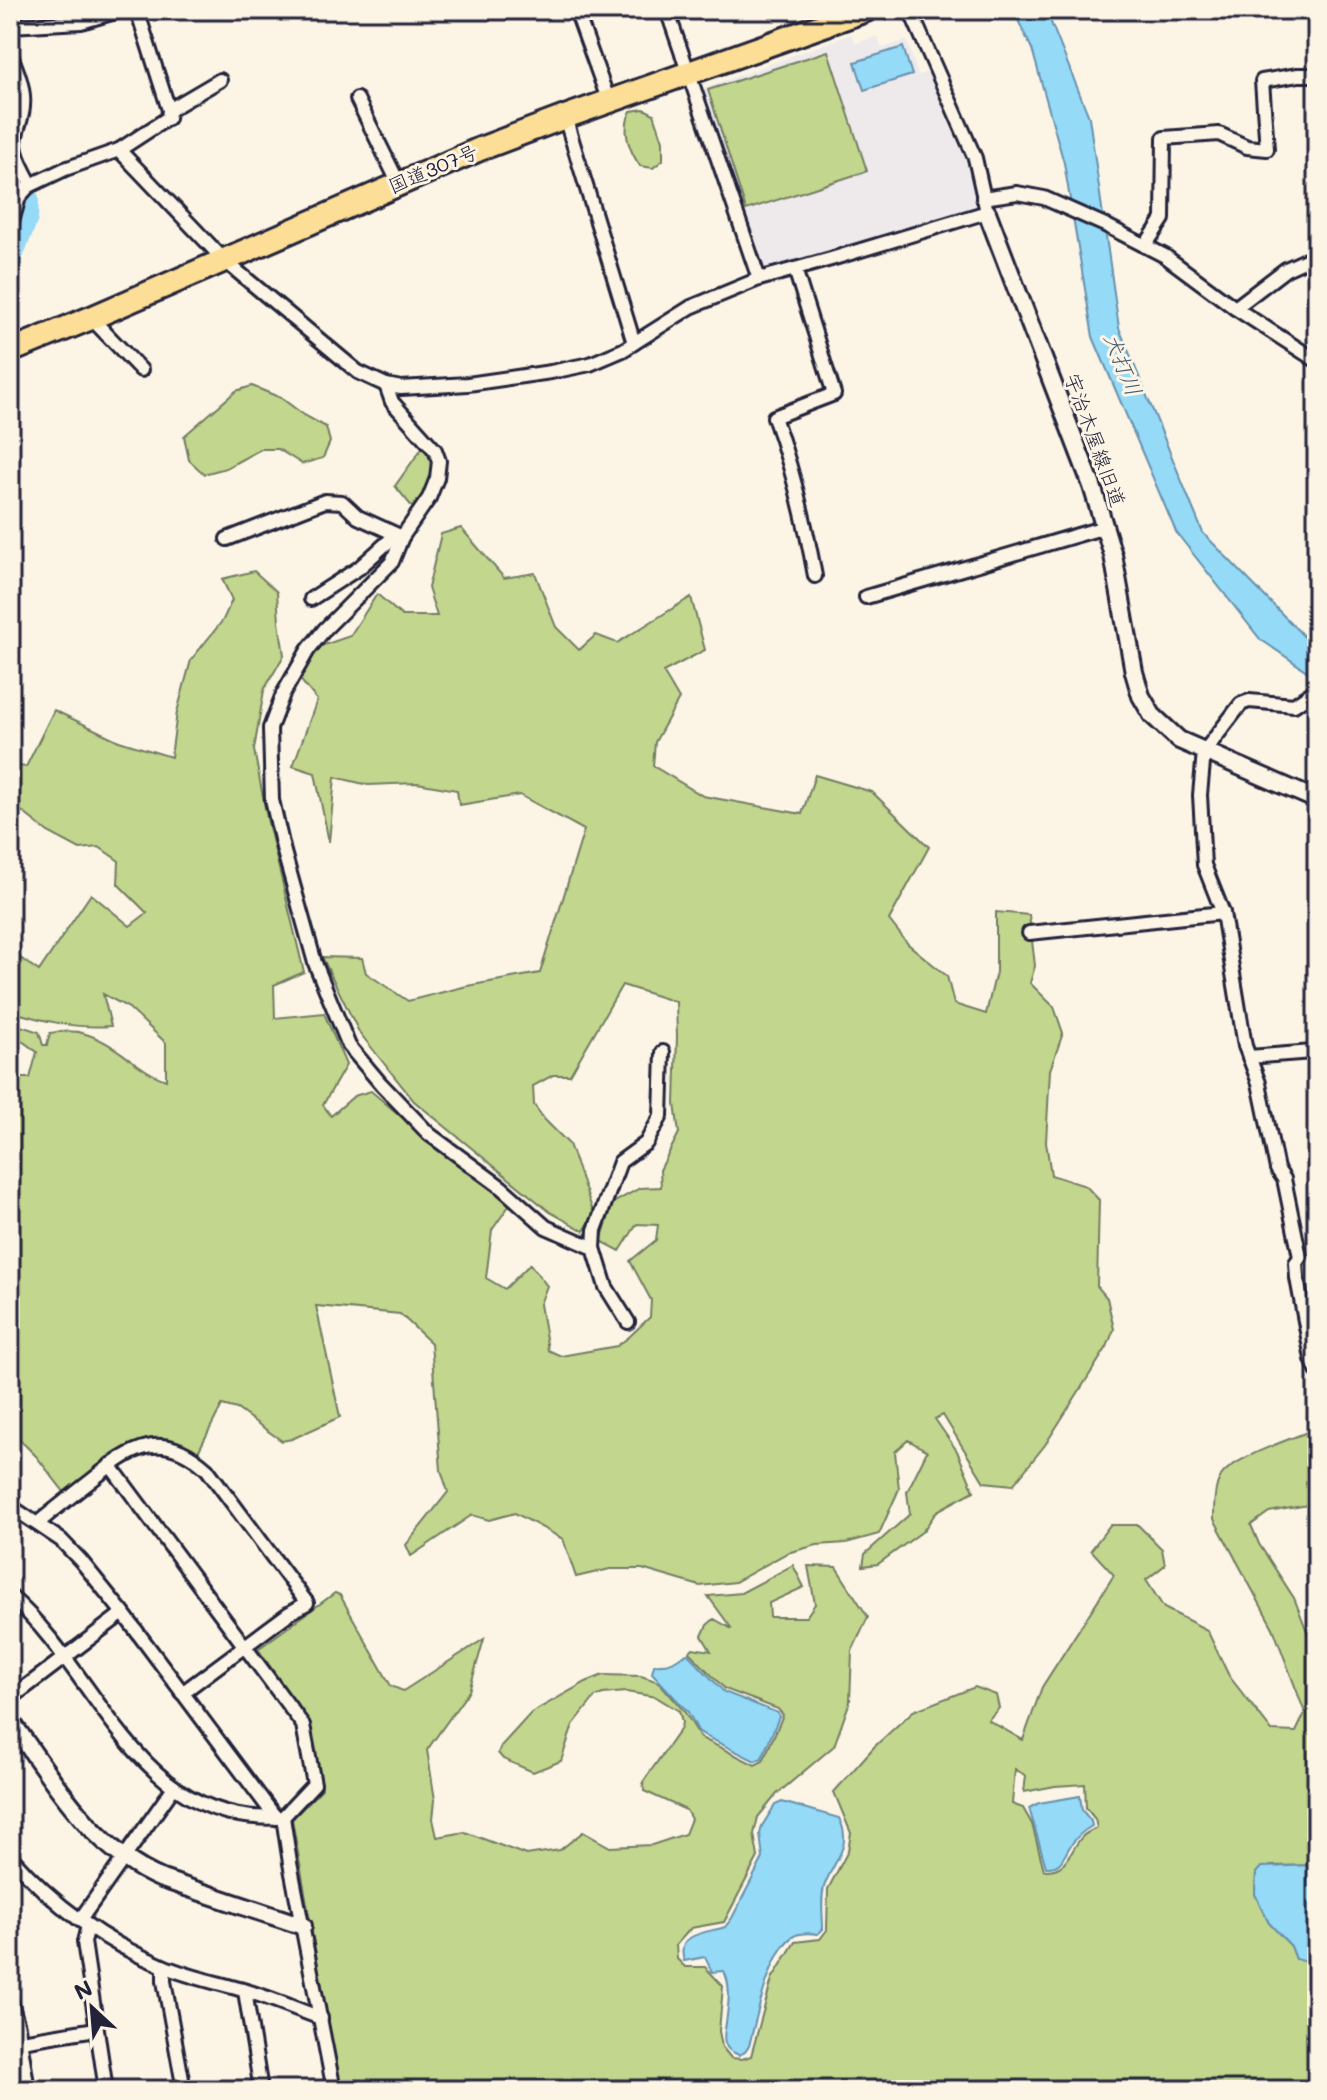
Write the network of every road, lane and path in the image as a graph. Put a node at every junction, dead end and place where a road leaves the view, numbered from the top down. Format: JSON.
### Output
{"nodes":[{"id":1,"x":122,"y":10,"type":"edge"},
{"id":2,"x":137,"y":10,"type":"edge"},
{"id":3,"x":576,"y":10,"type":"edge"},
{"id":4,"x":667,"y":10,"type":"edge"},
{"id":5,"x":866,"y":10,"type":"edge"},
{"id":6,"x":910,"y":10,"type":"edge"},
{"id":7,"x":10,"y":26,"type":"edge"},
{"id":8,"x":10,"y":53,"type":"edge"},
{"id":9,"x":688,"y":73,"type":"junction"},
{"id":10,"x":1317,"y":75,"type":"edge"},
{"id":11,"x":220,"y":80,"type":"dead end"},
{"id":12,"x":357,"y":99,"type":"dead end"},
{"id":13,"x":609,"y":102,"type":"junction"},
{"id":14,"x":169,"y":110,"type":"junction"},
{"id":15,"x":565,"y":117,"type":"junction"},
{"id":16,"x":119,"y":150,"type":"junction"},
{"id":17,"x":399,"y":184,"type":"junction"},
{"id":18,"x":30,"y":186,"type":"junction"},
{"id":19,"x":985,"y":205,"type":"junction"},
{"id":20,"x":10,"y":229,"type":"edge"},
{"id":21,"x":1145,"y":246,"type":"junction"},
{"id":22,"x":1317,"y":255,"type":"edge"},
{"id":23,"x":224,"y":260,"type":"junction"},
{"id":24,"x":795,"y":269,"type":"junction"},
{"id":25,"x":759,"y":279,"type":"junction"},
{"id":26,"x":1235,"y":308,"type":"junction"},
{"id":27,"x":91,"y":318,"type":"junction"},
{"id":28,"x":634,"y":343,"type":"junction"},
{"id":29,"x":10,"y":351,"type":"edge"},
{"id":30,"x":1317,"y":361,"type":"edge"},
{"id":31,"x":141,"y":370,"type":"dead end"},
{"id":32,"x":386,"y":385,"type":"junction"},
{"id":33,"x":1105,"y":527,"type":"junction"},
{"id":34,"x":402,"y":537,"type":"junction"},
{"id":35,"x":227,"y":539,"type":"dead end"},
{"id":36,"x":815,"y":576,"type":"dead end"},
{"id":37,"x":866,"y":597,"type":"dead end"},
{"id":38,"x":311,"y":599,"type":"dead end"},
{"id":39,"x":1315,"y":691,"type":"edge"},
{"id":40,"x":1204,"y":752,"type":"junction"},
{"id":41,"x":1317,"y":800,"type":"edge"},
{"id":42,"x":1223,"y":913,"type":"junction"},
{"id":43,"x":1029,"y":933,"type":"dead end"},
{"id":44,"x":663,"y":1052,"type":"dead end"},
{"id":45,"x":1313,"y":1052,"type":"dead end"},
{"id":46,"x":1249,"y":1057,"type":"junction"},
{"id":47,"x":594,"y":1248,"type":"junction"},
{"id":48,"x":628,"y":1322,"type":"dead end"},
{"id":49,"x":1317,"y":1371,"type":"edge"},
{"id":50,"x":110,"y":1465,"type":"junction"},
{"id":51,"x":10,"y":1506,"type":"edge"},
{"id":52,"x":38,"y":1523,"type":"junction"},
{"id":53,"x":10,"y":1596,"type":"edge"},
{"id":54,"x":123,"y":1613,"type":"junction"},
{"id":55,"x":244,"y":1646,"type":"junction"},
{"id":56,"x":65,"y":1657,"type":"junction"},
{"id":57,"x":182,"y":1693,"type":"junction"},
{"id":58,"x":10,"y":1699,"type":"edge"},
{"id":59,"x":10,"y":1720,"type":"edge"},
{"id":60,"x":174,"y":1787,"type":"junction"},
{"id":61,"x":280,"y":1818,"type":"junction"},
{"id":62,"x":10,"y":1856,"type":"edge"},
{"id":63,"x":124,"y":1859,"type":"junction"},
{"id":64,"x":84,"y":1923,"type":"junction"},
{"id":65,"x":303,"y":1926,"type":"junction"},
{"id":66,"x":164,"y":1967,"type":"junction"},
{"id":67,"x":245,"y":1991,"type":"junction"},
{"id":68,"x":10,"y":1998,"type":"edge"},
{"id":69,"x":321,"y":2018,"type":"junction"},
{"id":70,"x":96,"y":2029,"type":"junction"},
{"id":71,"x":21,"y":2041,"type":"junction"},
{"id":72,"x":28,"y":2090,"type":"edge"},
{"id":73,"x":106,"y":2090,"type":"edge"},
{"id":74,"x":184,"y":2090,"type":"edge"},
{"id":75,"x":261,"y":2090,"type":"edge"},
{"id":76,"x":334,"y":2090,"type":"edge"}],
"edges":[{"from":1,"to":7,"type":"street"},
{"from":2,"to":14,"type":"street"},
{"from":3,"to":13,"type":"street"},
{"from":4,"to":9,"type":"street"},
{"from":5,"to":9,"type":"highway","name":"国道307号"},
{"from":6,"to":19,"type":"street","name":"宇治木屋線旧道"},
{"from":8,"to":18,"type":"street"},
{"from":9,"to":13,"type":"highway","name":"国道307号"},
{"from":9,"to":25,"type":"street"},
{"from":10,"to":21,"type":"street"},
{"from":11,"to":14,"type":"street"},
{"from":12,"to":17,"type":"street"},
{"from":13,"to":15,"type":"highway","name":"国道307号"},
{"from":14,"to":16,"type":"street"},
{"from":15,"to":17,"type":"highway","name":"国道307号"},
{"from":15,"to":28,"type":"street"},
{"from":16,"to":18,"type":"street"},
{"from":16,"to":23,"type":"street"},
{"from":17,"to":23,"type":"highway","name":"国道307号"},
{"from":18,"to":20,"type":"street"},
{"from":19,"to":21,"type":"street"},
{"from":19,"to":24,"type":"street"},
{"from":19,"to":33,"type":"street","name":"宇治木屋線旧道"},
{"from":21,"to":26,"type":"street"},
{"from":22,"to":26,"type":"street"},
{"from":23,"to":27,"type":"highway","name":"国道307号"},
{"from":23,"to":32,"type":"street"},
{"from":24,"to":25,"type":"street"},
{"from":24,"to":36,"type":"street"},
{"from":25,"to":28,"type":"street"},
{"from":26,"to":30,"type":"street"},
{"from":27,"to":29,"type":"highway","name":"国道307号"},
{"from":27,"to":31,"type":"street"},
{"from":28,"to":32,"type":"street"},
{"from":32,"to":34,"type":"street"},
{"from":33,"to":37,"type":"street"},
{"from":33,"to":40,"type":"street","name":"宇治木屋線旧道"},
{"from":34,"to":35,"type":"street"},
{"from":34,"to":38,"type":"street"},
{"from":34,"to":47,"type":"street"},
{"from":39,"to":40,"type":"street"},
{"from":40,"to":41,"type":"street","name":"宇治木屋線旧道"},
{"from":40,"to":42,"type":"street"},
{"from":42,"to":43,"type":"street"},
{"from":42,"to":46,"type":"street"},
{"from":44,"to":47,"type":"street"},
{"from":45,"to":46,"type":"street"},
{"from":46,"to":49,"type":"street"},
{"from":47,"to":48,"type":"street"},
{"from":50,"to":52,"type":"street"},
{"from":50,"to":55,"type":"street"},
{"from":50,"to":55,"type":"street"},
{"from":51,"to":52,"type":"street"},
{"from":52,"to":54,"type":"street"},
{"from":53,"to":56,"type":"street"},
{"from":54,"to":56,"type":"street"},
{"from":54,"to":57,"type":"street"},
{"from":55,"to":57,"type":"street"},
{"from":55,"to":61,"type":"street"},
{"from":56,"to":58,"type":"street"},
{"from":56,"to":60,"type":"street"},
{"from":57,"to":61,"type":"street"},
{"from":59,"to":63,"type":"street"},
{"from":60,"to":61,"type":"street"},
{"from":60,"to":63,"type":"street"},
{"from":61,"to":65,"type":"street"},
{"from":62,"to":64,"type":"street"},
{"from":63,"to":64,"type":"street"},
{"from":63,"to":65,"type":"street"},
{"from":64,"to":66,"type":"street"},
{"from":64,"to":70,"type":"street"},
{"from":65,"to":69,"type":"street"},
{"from":66,"to":67,"type":"street"},
{"from":66,"to":74,"type":"street"},
{"from":67,"to":69,"type":"street"},
{"from":67,"to":75,"type":"street"},
{"from":68,"to":71,"type":"street"},
{"from":69,"to":76,"type":"street"},
{"from":70,"to":71,"type":"street"},
{"from":70,"to":73,"type":"street"},
{"from":71,"to":72,"type":"street"}]}
